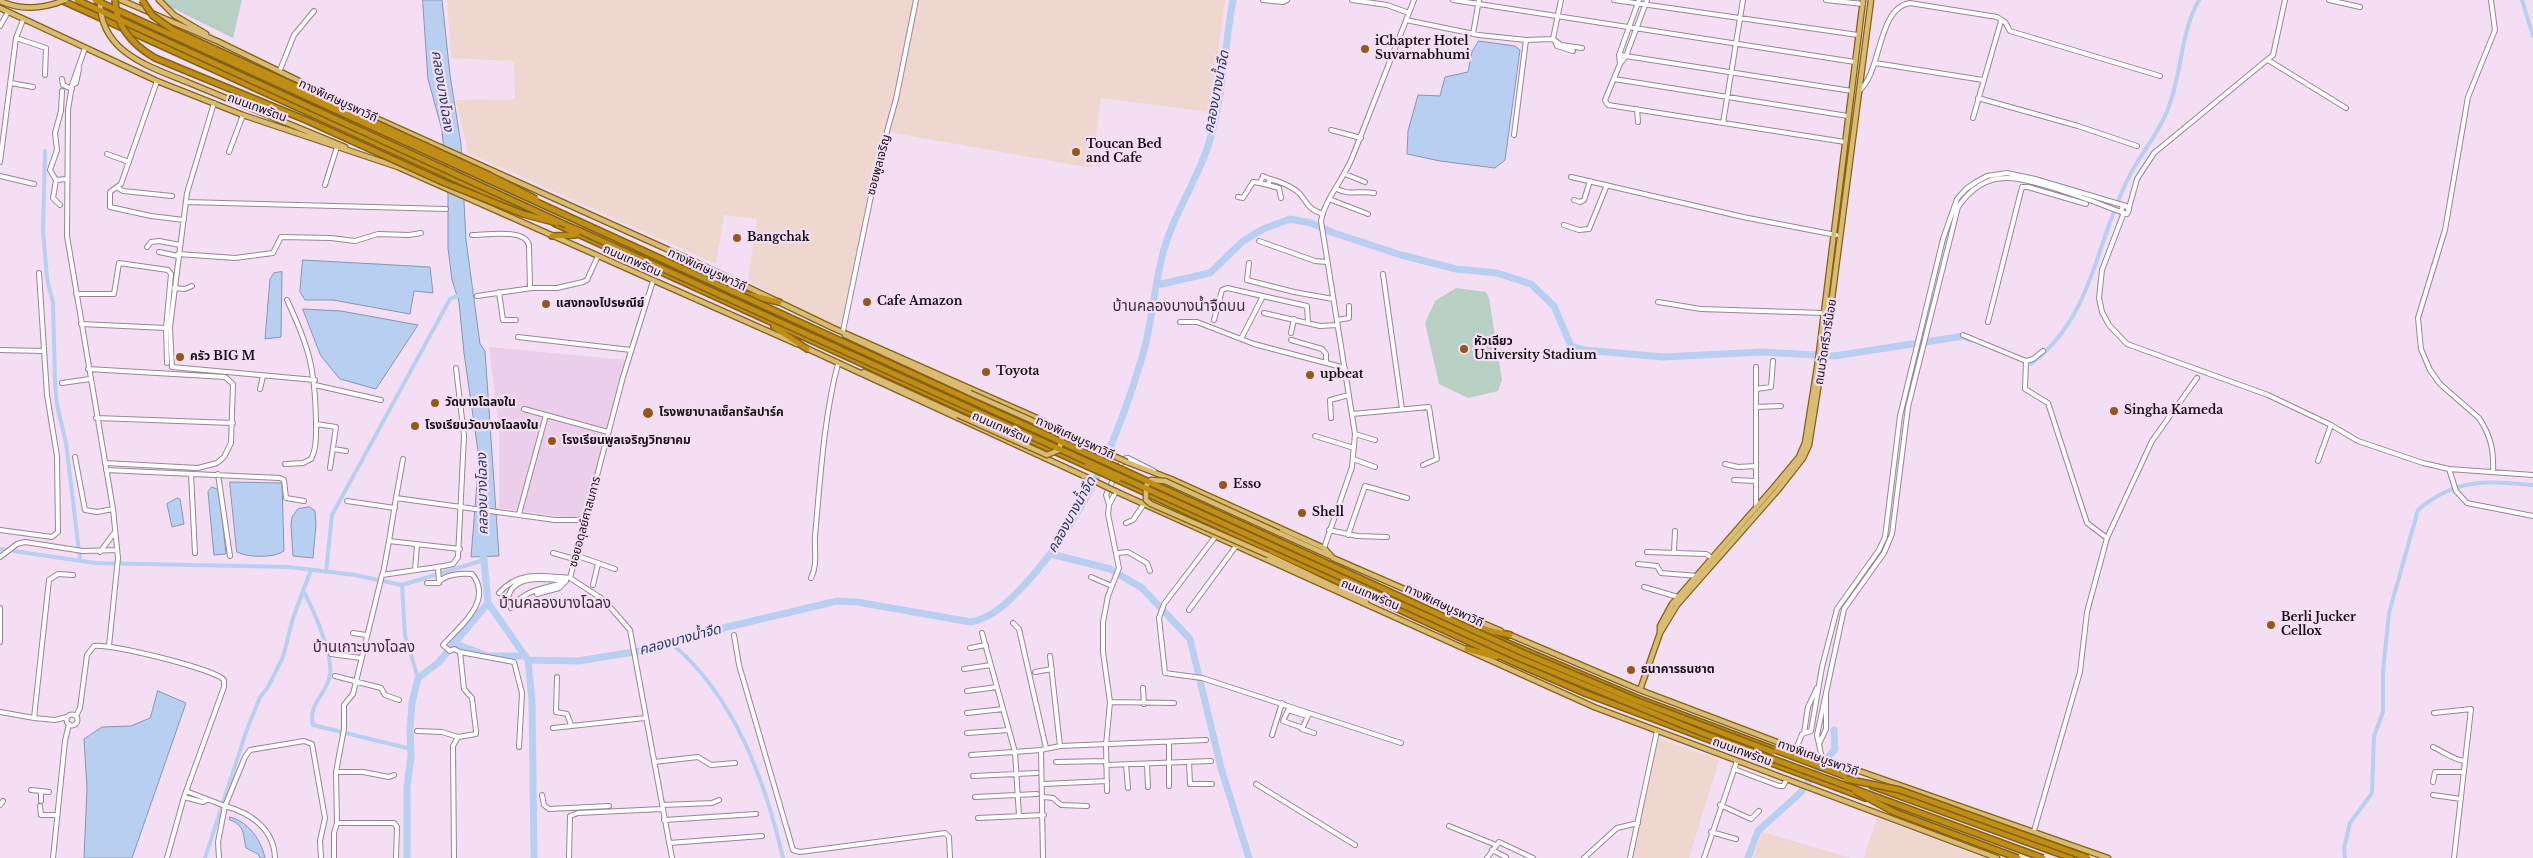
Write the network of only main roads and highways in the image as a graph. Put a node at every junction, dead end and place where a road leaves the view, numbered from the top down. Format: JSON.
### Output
{"nodes":[{"id":1,"x":63,"y":0,"type":"edge"},
{"id":2,"x":77,"y":0,"type":"edge"},
{"id":3,"x":94,"y":0,"type":"edge"},
{"id":4,"x":100,"y":0,"type":"edge"},
{"id":5,"x":115,"y":0,"type":"edge"},
{"id":6,"x":121,"y":0,"type":"edge"},
{"id":7,"x":142,"y":0,"type":"edge"},
{"id":8,"x":159,"y":0,"type":"edge"},
{"id":9,"x":1870,"y":0,"type":"edge"},
{"id":10,"x":0,"y":1,"type":"edge"},
{"id":11,"x":1863,"y":2,"type":"edge"},
{"id":12,"x":0,"y":8,"type":"edge"},
{"id":13,"x":217,"y":41,"type":"junction"},
{"id":14,"x":360,"y":153,"type":"junction"},
{"id":15,"x":569,"y":218,"type":"junction"},
{"id":16,"x":566,"y":225,"type":"junction"},
{"id":17,"x":578,"y":234,"type":"junction"},
{"id":18,"x":552,"y":236,"type":"junction"},
{"id":19,"x":734,"y":291,"type":"junction"},
{"id":20,"x":779,"y":302,"type":"junction"},
{"id":21,"x":759,"y":317,"type":"junction"},
{"id":22,"x":833,"y":328,"type":"junction"},
{"id":23,"x":1822,"y":348,"type":"junction"},
{"id":24,"x":807,"y":349,"type":"junction"},
{"id":25,"x":833,"y":360,"type":"junction"},
{"id":26,"x":1820,"y":361,"type":"junction"},
{"id":27,"x":1334,"y":558,"type":"junction"},
{"id":28,"x":1394,"y":616,"type":"junction"},
{"id":29,"x":1469,"y":626,"type":"junction"},
{"id":30,"x":1660,"y":633,"type":"junction"},
{"id":31,"x":1510,"y":635,"type":"junction"},
{"id":32,"x":1467,"y":649,"type":"junction"},
{"id":33,"x":1511,"y":661,"type":"junction"},
{"id":34,"x":1640,"y":690,"type":"junction"},
{"id":35,"x":1846,"y":779,"type":"junction"},
{"id":36,"x":1844,"y":785,"type":"junction"},
{"id":37,"x":1906,"y":787,"type":"junction"},
{"id":38,"x":1914,"y":801,"type":"junction"},
{"id":39,"x":1997,"y":858,"type":"edge"},
{"id":40,"x":2017,"y":858,"type":"edge"},
{"id":41,"x":2043,"y":858,"type":"edge"},
{"id":42,"x":2062,"y":858,"type":"edge"},
{"id":43,"x":2071,"y":858,"type":"edge"},
{"id":44,"x":2088,"y":858,"type":"edge"},
{"id":45,"x":2108,"y":858,"type":"edge"}],
"edges":[{"from":1,"to":10,"type":"main road","bridge":true},
{"from":1,"to":17,"type":"highway","name":"ถนนเทพรัตน"},
{"from":2,"to":16,"type":"highway","name":"ทางพิเศษบูรพาวิถี","bridge":true},
{"from":3,"to":15,"type":"highway","name":"ทางพิเศษบูรพาวิถี","bridge":true},
{"from":3,"to":19,"type":"highway","name":"ถนนเทพรัตน","bridge":true},
{"from":4,"to":14,"type":"main road","bridge":true},
{"from":5,"to":16,"type":"highway","bridge":true},
{"from":6,"to":13,"type":"main road","name":"ถนนเทพรัตน"},
{"from":7,"to":15,"type":"highway","bridge":true},
{"from":8,"to":13,"type":"main road"},
{"from":9,"to":23,"type":"main road","name":"ถนนวัดศรีวารีน้อย"},
{"from":11,"to":23,"type":"main road","name":"ถนนวัดศรีวารีน้อย"},
{"from":12,"to":14,"type":"main road","name":"ถนนเทพรัตน"},
{"from":13,"to":20,"type":"main road","name":"ถนนเทพรัตน"},
{"from":14,"to":18,"type":"main road","name":"ถนนเทพรัตน"},
{"from":15,"to":35,"type":"highway","name":"ทางพิเศษบูรพาวิถี","bridge":true},
{"from":16,"to":36,"type":"highway","name":"ทางพิเศษบูรพาวิถี","bridge":true},
{"from":17,"to":18,"type":"highway"},
{"from":17,"to":21,"type":"highway","name":"ถนนเทพรัตน"},
{"from":18,"to":24,"type":"main road","name":"ถนนเทพรัตน"},
{"from":19,"to":20,"type":"highway"},
{"from":19,"to":29,"type":"highway","name":"ถนนเทพรัตน","bridge":true},
{"from":20,"to":22,"type":"main road","name":"ถนนเทพรัตน"},
{"from":21,"to":24,"type":"highway"},
{"from":21,"to":33,"type":"highway","name":"ถนนเทพรัตน","bridge":true},
{"from":22,"to":25,"type":"main road","bridge":true},
{"from":22,"to":27,"type":"main road","name":"ถนนเทพรัตน","bridge":true},
{"from":23,"to":26,"type":"main road","name":"ถนนวัดศรีวารีน้อย"},
{"from":24,"to":25,"type":"main road","name":"ถนนเทพรัตน"},
{"from":25,"to":28,"type":"main road","name":"ถนนเทพรัตน","bridge":true},
{"from":26,"to":30,"type":"main road","name":"ถนนวัดศรีวารีน้อย"},
{"from":26,"to":30,"type":"main road","name":"ถนนวัดศรีวารีน้อย"},
{"from":27,"to":28,"type":"main road","bridge":true},
{"from":27,"to":31,"type":"main road","name":"ถนนเทพรัตน"},
{"from":28,"to":32,"type":"main road","name":"ถนนเทพรัตน"},
{"from":29,"to":31,"type":"highway"},
{"from":29,"to":38,"type":"highway","name":"ถนนเทพรัตน"},
{"from":30,"to":34,"type":"main road","name":"ถนนวัดศรีวารีน้อย"},
{"from":31,"to":34,"type":"main road","name":"ถนนเทพรัตน"},
{"from":32,"to":33,"type":"highway"},
{"from":32,"to":39,"type":"main road","name":"ถนนเทพรัตน"},
{"from":33,"to":40,"type":"highway","name":"ถนนเทพรัตน"},
{"from":34,"to":37,"type":"main road","name":"ถนนเทพรัตน"},
{"from":35,"to":42,"type":"highway","name":"ทางพิเศษบูรพาวิถี","bridge":true},
{"from":35,"to":44,"type":"highway","bridge":true},
{"from":36,"to":40,"type":"highway","bridge":true},
{"from":36,"to":41,"type":"highway","name":"ทางพิเศษบูรพาวิถี","bridge":true},
{"from":37,"to":38,"type":"main road"},
{"from":37,"to":45,"type":"main road","name":"ถนนเทพรัตน"},
{"from":38,"to":43,"type":"highway","name":"ถนนเทพรัตน"}]}
